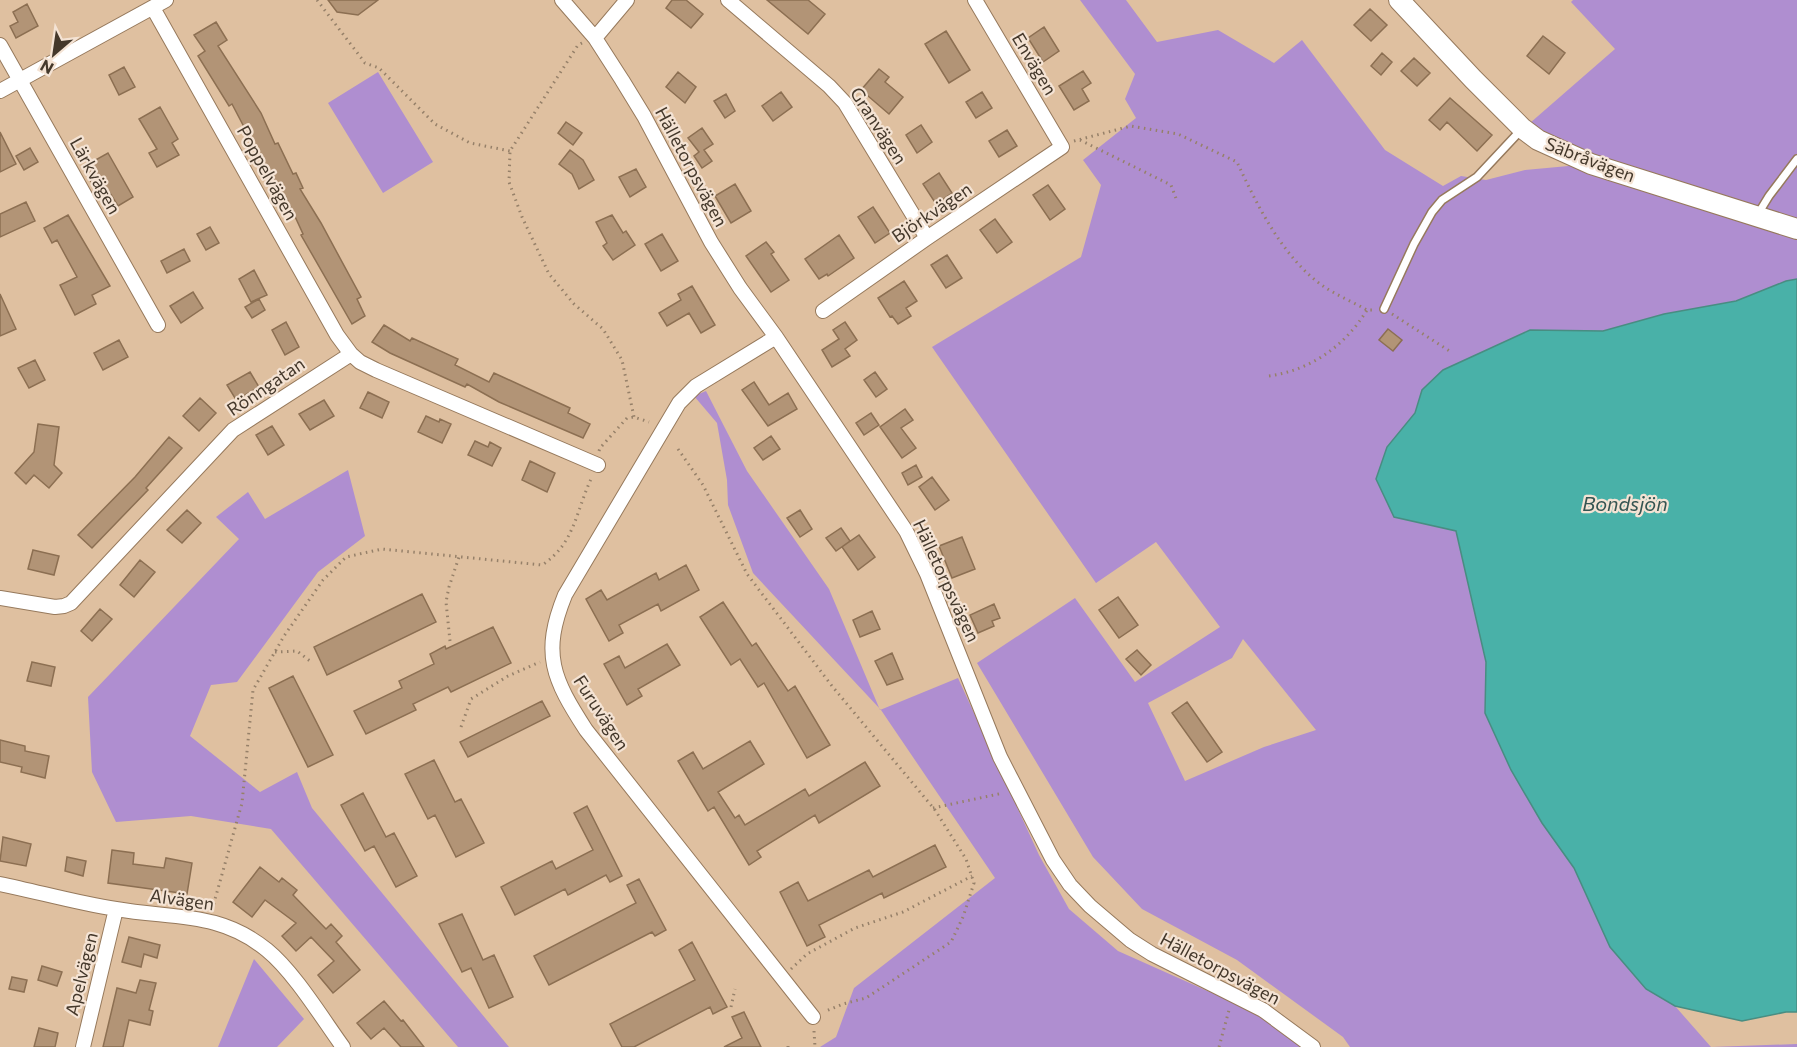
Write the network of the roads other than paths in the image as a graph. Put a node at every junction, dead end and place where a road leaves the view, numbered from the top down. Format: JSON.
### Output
{"nodes":[{"id":1,"x":166,"y":0,"type":"edge"},
{"id":2,"x":562,"y":0,"type":"edge"},
{"id":3,"x":627,"y":0,"type":"edge"},
{"id":4,"x":728,"y":0,"type":"edge"},
{"id":5,"x":975,"y":0,"type":"edge"},
{"id":6,"x":1399,"y":0,"type":"edge"},
{"id":7,"x":153,"y":8,"type":"junction"},
{"id":8,"x":595,"y":38,"type":"junction"},
{"id":9,"x":0,"y":45,"type":"edge"},
{"id":10,"x":21,"y":82,"type":"junction"},
{"id":11,"x":0,"y":92,"type":"edge"},
{"id":12,"x":1522,"y":128,"type":"junction"},
{"id":13,"x":1062,"y":147,"type":"joint"},
{"id":14,"x":1797,"y":159,"type":"edge"},
{"id":15,"x":1757,"y":217,"type":"junction"},
{"id":16,"x":1797,"y":229,"type":"edge"},
{"id":17,"x":927,"y":238,"type":"junction"},
{"id":18,"x":1384,"y":309,"type":"road end"},
{"id":19,"x":823,"y":311,"type":"dead end"},
{"id":20,"x":158,"y":325,"type":"dead end"},
{"id":21,"x":776,"y":337,"type":"junction"},
{"id":22,"x":351,"y":354,"type":"junction"},
{"id":23,"x":598,"y":465,"type":"road end"},
{"id":24,"x":0,"y":598,"type":"edge"},
{"id":25,"x":0,"y":884,"type":"edge"},
{"id":26,"x":116,"y":909,"type":"junction"},
{"id":27,"x":813,"y":1017,"type":"road end"},
{"id":28,"x":83,"y":1047,"type":"edge"},
{"id":29,"x":343,"y":1047,"type":"edge"},
{"id":30,"x":1313,"y":1047,"type":"edge"}],
"edges":[{"from":1,"to":7,"type":"street"},
{"from":2,"to":8,"type":"street","name":"Hälletorpsvägen"},
{"from":3,"to":8,"type":"street"},
{"from":4,"to":17,"type":"street","name":"Granvägen"},
{"from":5,"to":13,"type":"street","name":"Envägen"},
{"from":6,"to":12,"type":"main road","name":"Säbråvägen"},
{"from":7,"to":10,"type":"street"},
{"from":7,"to":22,"type":"street","name":"Poppelvägen"},
{"from":8,"to":21,"type":"street","name":"Hälletorpsvägen"},
{"from":9,"to":10,"type":"street","name":"Lärkvägen"},
{"from":10,"to":11,"type":"street"},
{"from":10,"to":20,"type":"street","name":"Lärkvägen"},
{"from":12,"to":15,"type":"main road","name":"Säbråvägen"},
{"from":12,"to":18,"type":"lane"},
{"from":13,"to":17,"type":"street","name":"Björkvägen"},
{"from":14,"to":15,"type":"lane"},
{"from":15,"to":16,"type":"main road","name":"Säbråvägen"},
{"from":17,"to":19,"type":"street","name":"Björkvägen"},
{"from":21,"to":27,"type":"street","name":"Furuvägen"},
{"from":21,"to":30,"type":"street","name":"Hälletorpsvägen"},
{"from":22,"to":23,"type":"street"},
{"from":22,"to":24,"type":"street","name":"Rönngatan"},
{"from":25,"to":26,"type":"street","name":"Alvägen"},
{"from":26,"to":28,"type":"street","name":"Apelvägen"},
{"from":26,"to":29,"type":"street","name":"Alvägen"}]}
